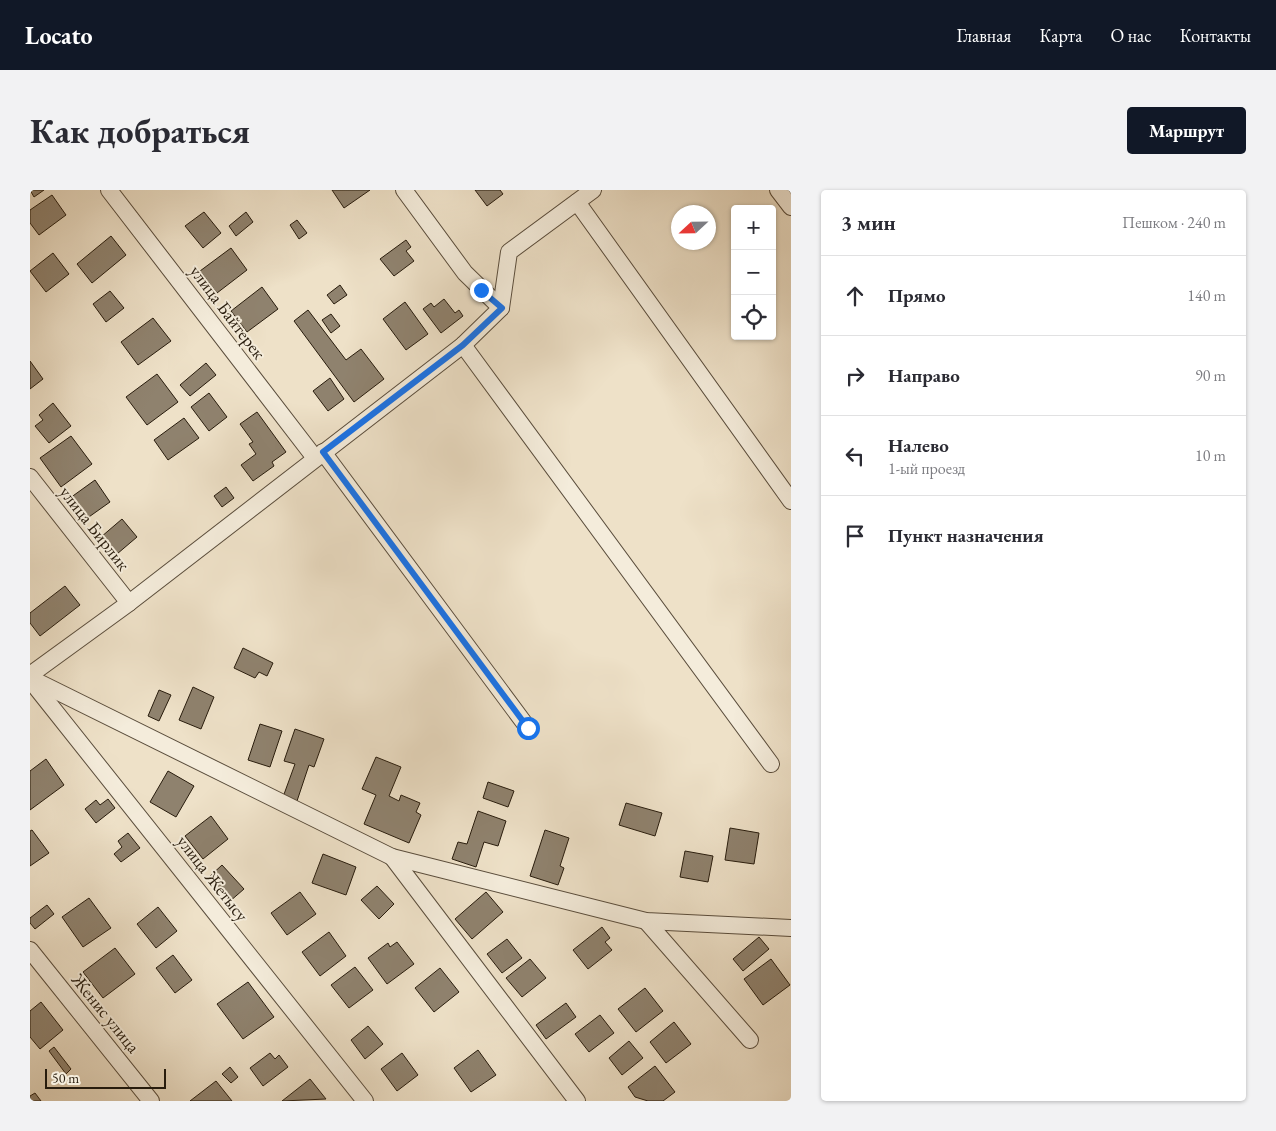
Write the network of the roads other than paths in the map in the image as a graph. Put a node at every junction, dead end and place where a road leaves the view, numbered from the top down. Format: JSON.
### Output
{"nodes":[{"id":1,"x":109,"y":190,"type":"edge"},
{"id":2,"x":404,"y":190,"type":"edge"},
{"id":3,"x":593,"y":190,"type":"edge"},
{"id":4,"x":778,"y":190,"type":"edge"},
{"id":5,"x":577,"y":202,"type":"junction"},
{"id":6,"x":791,"y":207,"type":"edge"},
{"id":7,"x":502,"y":308,"type":"junction"},
{"id":8,"x":463,"y":345,"type":"junction"},
{"id":9,"x":319,"y":455,"type":"junction"},
{"id":10,"x":30,"y":477,"type":"edge"},
{"id":11,"x":791,"y":501,"type":"edge"},
{"id":12,"x":128,"y":604,"type":"junction"},
{"id":13,"x":30,"y":678,"type":"edge"},
{"id":14,"x":528,"y":728,"type":"dead end"},
{"id":15,"x":771,"y":764,"type":"dead end"},
{"id":16,"x":392,"y":857,"type":"junction"},
{"id":17,"x":646,"y":921,"type":"junction"},
{"id":18,"x":791,"y":928,"type":"edge"},
{"id":19,"x":30,"y":950,"type":"edge"},
{"id":20,"x":750,"y":1040,"type":"dead end"},
{"id":21,"x":151,"y":1101,"type":"edge"},
{"id":22,"x":365,"y":1101,"type":"edge"},
{"id":23,"x":577,"y":1101,"type":"edge"}],
"edges":[{"from":1,"to":9,"type":"street","name":"улица Байтерек"},
{"from":2,"to":7,"type":"street"},
{"from":3,"to":5,"type":"street"},
{"from":4,"to":6,"type":"street"},
{"from":5,"to":7,"type":"street"},
{"from":5,"to":11,"type":"street"},
{"from":7,"to":8,"type":"street"},
{"from":8,"to":9,"type":"street"},
{"from":8,"to":15,"type":"street"},
{"from":9,"to":12,"type":"street"},
{"from":9,"to":14,"type":"street","name":"улица Байтерек"},
{"from":10,"to":12,"type":"street","name":"улица Бирлик"},
{"from":12,"to":13,"type":"street"},
{"from":13,"to":16,"type":"street"},
{"from":13,"to":22,"type":"street","name":"улица Жетысу"},
{"from":16,"to":17,"type":"street"},
{"from":16,"to":23,"type":"street"},
{"from":17,"to":18,"type":"street"},
{"from":17,"to":20,"type":"street"},
{"from":19,"to":21,"type":"street","name":"Женис улица"}]}
